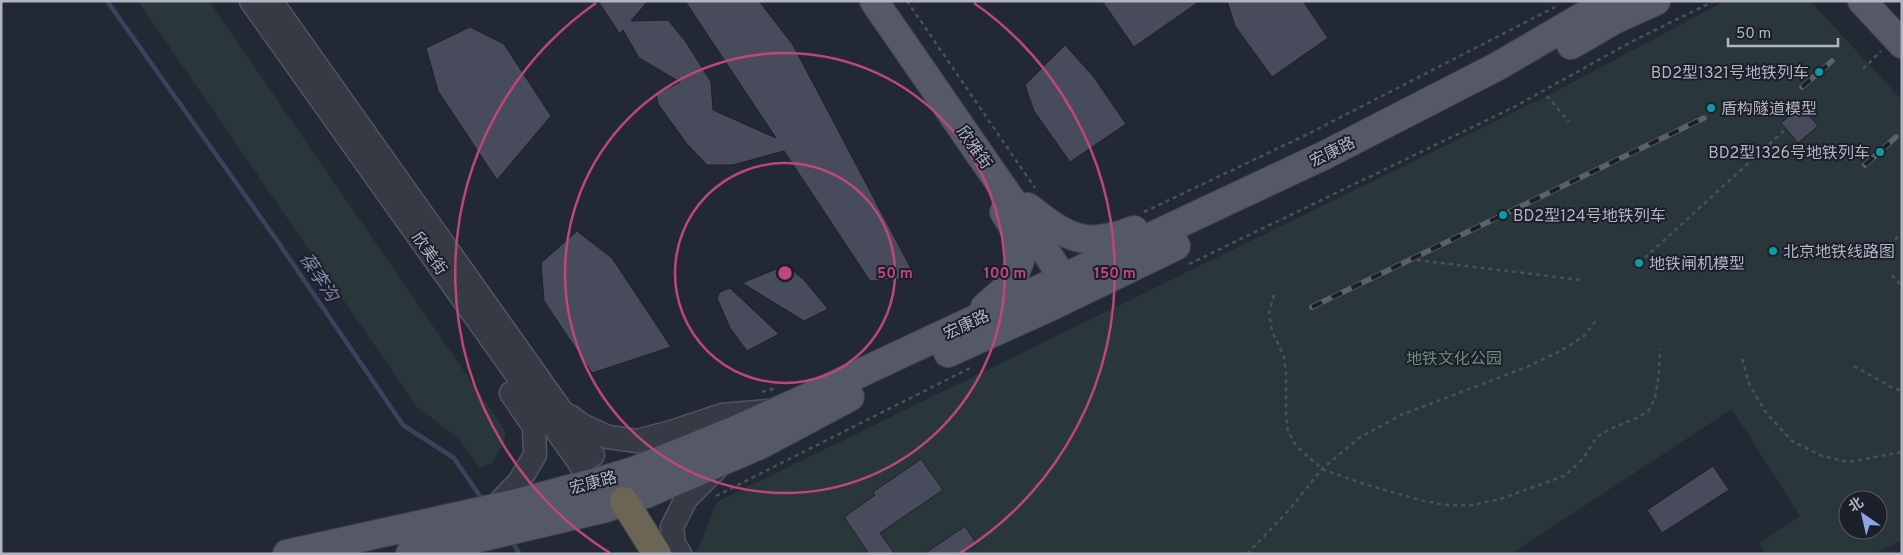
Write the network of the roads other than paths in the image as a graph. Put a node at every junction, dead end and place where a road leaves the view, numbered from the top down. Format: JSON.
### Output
{"nodes":[{"id":1,"x":251,"y":1,"type":"edge"},
{"id":2,"x":271,"y":1,"type":"edge"},
{"id":3,"x":874,"y":1,"type":"edge"},
{"id":4,"x":887,"y":1,"type":"edge"},
{"id":5,"x":1608,"y":1,"type":"edge"},
{"id":6,"x":1656,"y":1,"type":"edge"},
{"id":7,"x":1850,"y":1,"type":"edge"},
{"id":8,"x":1862,"y":1,"type":"edge"},
{"id":9,"x":1899,"y":45,"type":"edge"},
{"id":10,"x":962,"y":129,"type":"junction"},
{"id":11,"x":1256,"y":187,"type":"junction"},
{"id":12,"x":1033,"y":200,"type":"junction"},
{"id":13,"x":1072,"y":284,"type":"junction"},
{"id":14,"x":965,"y":324,"type":"junction"},
{"id":15,"x":482,"y":326,"type":"junction"},
{"id":16,"x":782,"y":398,"type":"junction"},
{"id":17,"x":560,"y":408,"type":"junction"},
{"id":18,"x":725,"y":460,"type":"junction"},
{"id":19,"x":599,"y":481,"type":"junction"},
{"id":20,"x":615,"y":504,"type":"junction"},
{"id":21,"x":493,"y":508,"type":"junction"},
{"id":22,"x":287,"y":554,"type":"edge"},
{"id":23,"x":410,"y":554,"type":"edge"},
{"id":24,"x":657,"y":554,"type":"edge"},
{"id":25,"x":680,"y":554,"type":"edge"}],
"edges":[{"from":1,"to":15,"type":"street","name":"欣美街"},
{"from":2,"to":17,"type":"street","name":"欣美街"},
{"from":3,"to":10,"type":"main road","name":"欣雅街"},
{"from":4,"to":12,"type":"main road","name":"欣雅街"},
{"from":5,"to":11,"type":"main road","name":"宏康路"},
{"from":6,"to":13,"type":"main road","name":"宏康路"},
{"from":7,"to":9,"type":"main road"},
{"from":8,"to":9,"type":"main road"},
{"from":10,"to":13,"type":"main road","name":"欣雅街"},
{"from":10,"to":14,"type":"main road"},
{"from":11,"to":12,"type":"main road"},
{"from":11,"to":13,"type":"main road","name":"宏康路"},
{"from":12,"to":13,"type":"main road","name":"欣雅街"},
{"from":13,"to":14,"type":"main road","name":"宏康路"},
{"from":13,"to":18,"type":"main road","name":"宏康路"},
{"from":14,"to":16,"type":"main road","name":"宏康路"},
{"from":15,"to":19,"type":"street","name":"欣美街"},
{"from":15,"to":21,"type":"street"},
{"from":16,"to":17,"type":"street"},
{"from":16,"to":19,"type":"main road","name":"宏康路"},
{"from":17,"to":19,"type":"street","name":"欣美街"},
{"from":18,"to":20,"type":"main road","name":"宏康路"},
{"from":18,"to":25,"type":"street"},
{"from":19,"to":20,"type":"street","name":"欣美街"},
{"from":19,"to":21,"type":"main road","name":"宏康路"},
{"from":20,"to":23,"type":"main road","name":"宏康路"},
{"from":20,"to":24,"type":"highway"},
{"from":21,"to":22,"type":"main road","name":"宏康路"}]}
